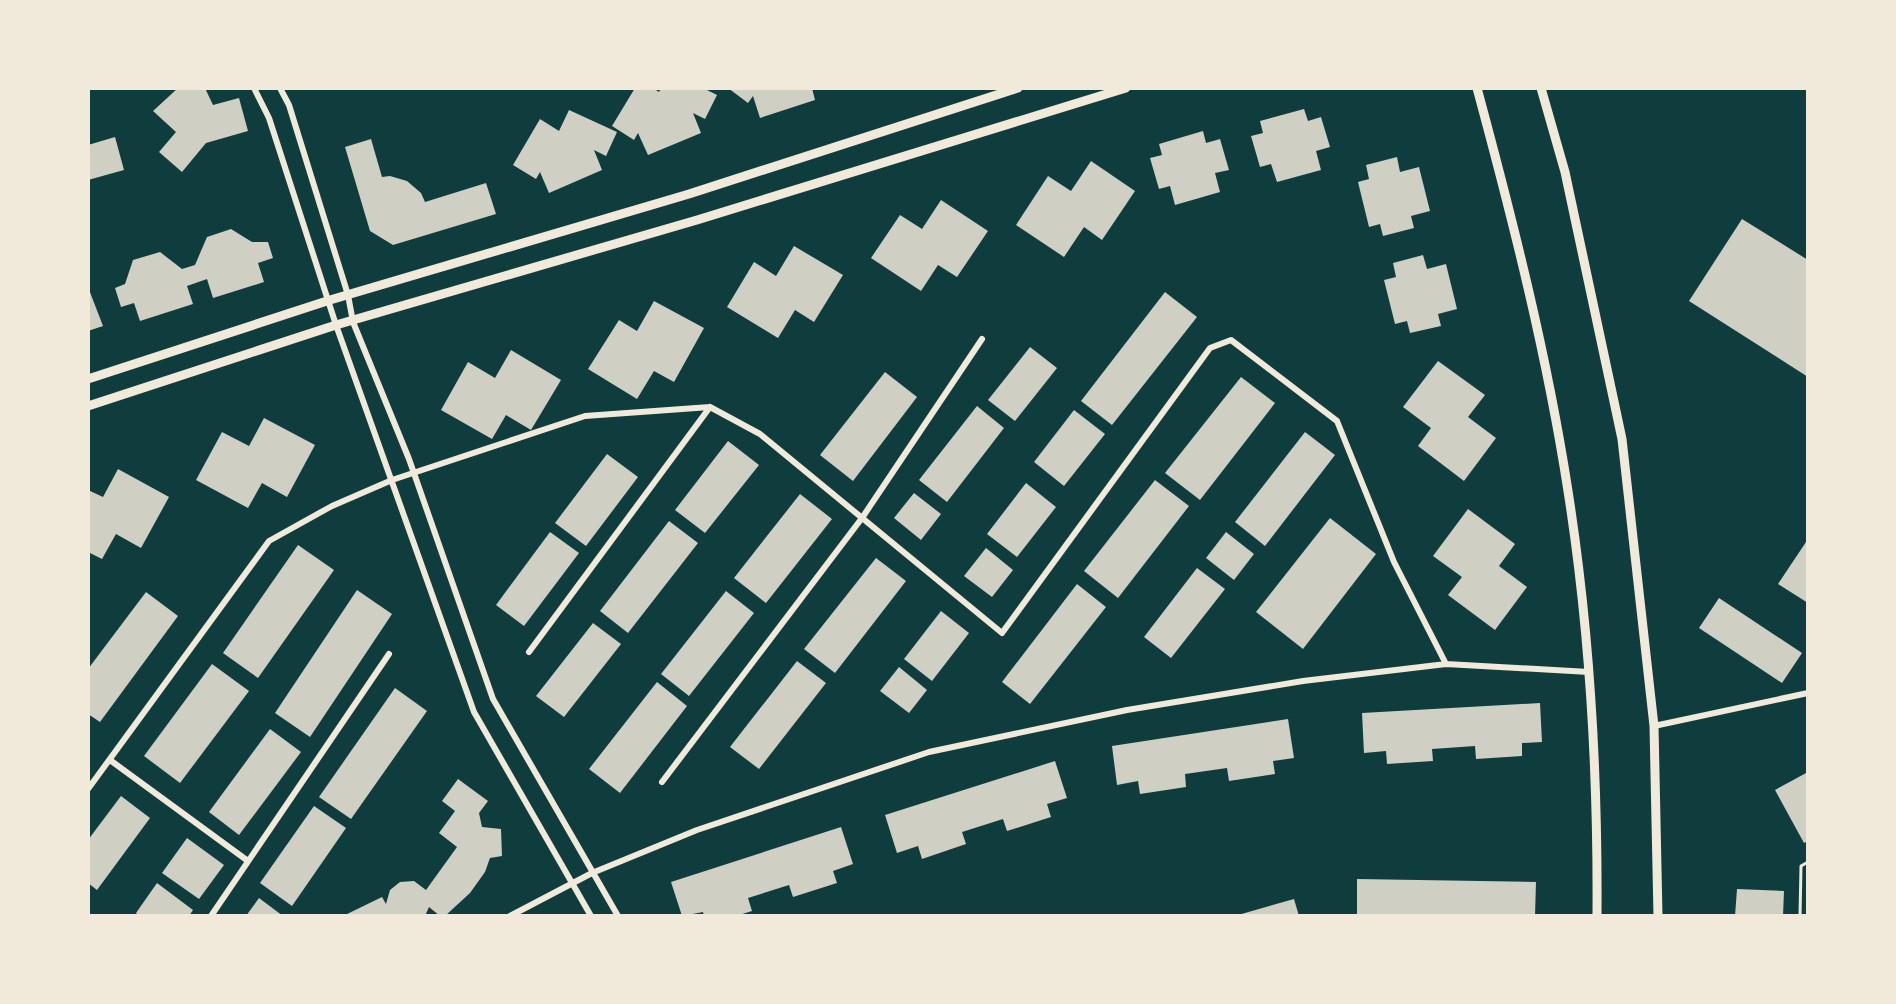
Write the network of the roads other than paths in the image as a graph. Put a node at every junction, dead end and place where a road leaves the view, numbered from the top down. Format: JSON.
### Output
{"nodes":[{"id":1,"x":254,"y":88,"type":"edge"},
{"id":2,"x":280,"y":88,"type":"edge"},
{"id":3,"x":1018,"y":88,"type":"edge"},
{"id":4,"x":1126,"y":88,"type":"edge"},
{"id":5,"x":1477,"y":88,"type":"edge"},
{"id":6,"x":1541,"y":88,"type":"edge"},
{"id":7,"x":348,"y":295,"type":"junction"},
{"id":8,"x":330,"y":300,"type":"junction"},
{"id":9,"x":353,"y":322,"type":"junction"},
{"id":10,"x":336,"y":325,"type":"junction"},
{"id":11,"x":982,"y":339,"type":"dead end"},
{"id":12,"x":88,"y":379,"type":"edge"},
{"id":13,"x":88,"y":406,"type":"edge"},
{"id":14,"x":710,"y":407,"type":"junction"},
{"id":15,"x":413,"y":472,"type":"junction"},
{"id":16,"x":392,"y":480,"type":"junction"},
{"id":17,"x":862,"y":518,"type":"junction"},
{"id":18,"x":530,"y":652,"type":"dead end"},
{"id":19,"x":389,"y":654,"type":"dead end"},
{"id":20,"x":1446,"y":664,"type":"junction"},
{"id":21,"x":1589,"y":672,"type":"junction"},
{"id":22,"x":1808,"y":693,"type":"edge"},
{"id":23,"x":1654,"y":726,"type":"junction"},
{"id":24,"x":110,"y":760,"type":"junction"},
{"id":25,"x":662,"y":782,"type":"dead end"},
{"id":26,"x":88,"y":789,"type":"edge"},
{"id":27,"x":248,"y":861,"type":"junction"},
{"id":28,"x":592,"y":873,"type":"junction"},
{"id":29,"x":572,"y":884,"type":"junction"},
{"id":30,"x":210,"y":915,"type":"edge"},
{"id":31,"x":510,"y":915,"type":"edge"},
{"id":32,"x":591,"y":915,"type":"edge"},
{"id":33,"x":618,"y":915,"type":"edge"},
{"id":34,"x":1597,"y":915,"type":"edge"},
{"id":35,"x":1658,"y":915,"type":"edge"}],
"edges":[{"from":1,"to":8,"type":"street"},
{"from":2,"to":7,"type":"street"},
{"from":3,"to":7,"type":"street"},
{"from":4,"to":9,"type":"street"},
{"from":5,"to":21,"type":"street"},
{"from":6,"to":23,"type":"street"},
{"from":7,"to":8,"type":"street"},
{"from":7,"to":9,"type":"street"},
{"from":8,"to":10,"type":"street"},
{"from":8,"to":12,"type":"street"},
{"from":9,"to":10,"type":"street"},
{"from":9,"to":15,"type":"street"},
{"from":10,"to":13,"type":"street"},
{"from":10,"to":16,"type":"street"},
{"from":11,"to":17,"type":"street"},
{"from":14,"to":15,"type":"street"},
{"from":14,"to":17,"type":"street"},
{"from":14,"to":18,"type":"street"},
{"from":15,"to":16,"type":"street"},
{"from":15,"to":28,"type":"street"},
{"from":16,"to":24,"type":"street"},
{"from":16,"to":29,"type":"street"},
{"from":17,"to":20,"type":"street"},
{"from":17,"to":25,"type":"street"},
{"from":19,"to":27,"type":"street"},
{"from":20,"to":21,"type":"street"},
{"from":20,"to":28,"type":"street"},
{"from":21,"to":34,"type":"street"},
{"from":22,"to":23,"type":"street"},
{"from":23,"to":35,"type":"street"},
{"from":24,"to":26,"type":"street"},
{"from":24,"to":27,"type":"street"},
{"from":27,"to":30,"type":"street"},
{"from":28,"to":29,"type":"street"},
{"from":28,"to":33,"type":"street"},
{"from":29,"to":31,"type":"street"},
{"from":29,"to":32,"type":"street"}]}
